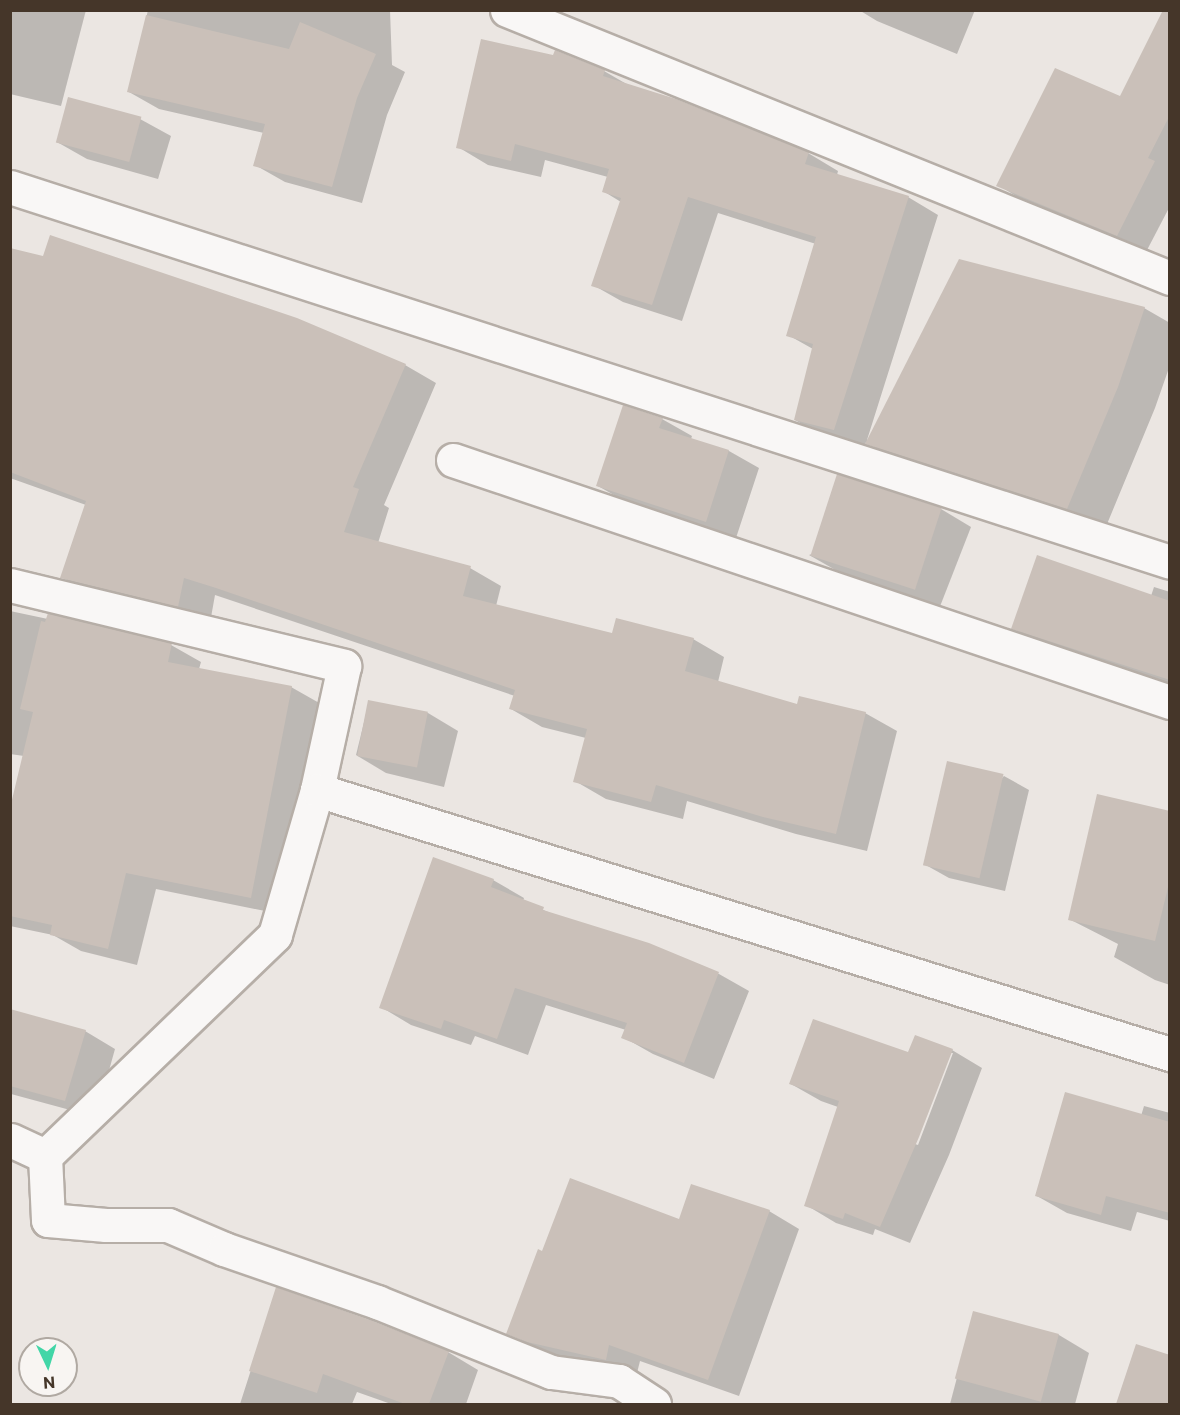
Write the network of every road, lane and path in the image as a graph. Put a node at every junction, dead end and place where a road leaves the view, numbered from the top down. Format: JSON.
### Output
{"nodes":[{"id":1,"x":507,"y":10,"type":"edge"},
{"id":2,"x":10,"y":187,"type":"edge"},
{"id":3,"x":1170,"y":278,"type":"edge"},
{"id":4,"x":453,"y":460,"type":"dead end"},
{"id":5,"x":1170,"y":562,"type":"edge"},
{"id":6,"x":10,"y":585,"type":"edge"},
{"id":7,"x":1170,"y":702,"type":"edge"},
{"id":8,"x":317,"y":790,"type":"junction"},
{"id":9,"x":1170,"y":1054,"type":"edge"},
{"id":10,"x":10,"y":1140,"type":"edge"},
{"id":11,"x":45,"y":1156,"type":"junction"},
{"id":12,"x":654,"y":1404,"type":"edge"}],
"edges":[{"from":1,"to":3,"type":"street"},
{"from":2,"to":5,"type":"street"},
{"from":4,"to":7,"type":"street"},
{"from":6,"to":8,"type":"street"},
{"from":8,"to":9,"type":"street"},
{"from":8,"to":11,"type":"street"},
{"from":10,"to":11,"type":"street"},
{"from":11,"to":12,"type":"street"}]}
